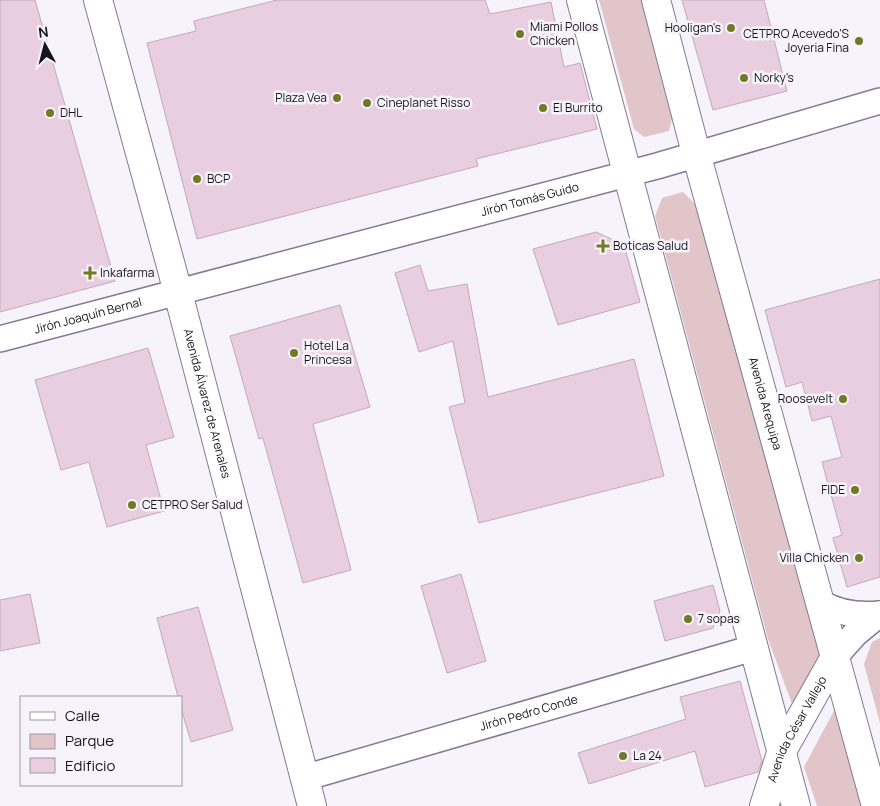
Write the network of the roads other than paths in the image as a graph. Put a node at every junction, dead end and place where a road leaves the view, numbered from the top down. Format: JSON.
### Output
{"nodes":[{"id":1,"x":98,"y":0,"type":"edge"},
{"id":2,"x":581,"y":0,"type":"edge"},
{"id":3,"x":656,"y":0,"type":"edge"},
{"id":4,"x":880,"y":101,"type":"edge"},
{"id":5,"x":696,"y":154,"type":"junction"},
{"id":6,"x":628,"y":173,"type":"junction"},
{"id":7,"x":177,"y":291,"type":"junction"},
{"id":8,"x":0,"y":339,"type":"edge"},
{"id":9,"x":821,"y":603,"type":"junction"},
{"id":10,"x":879,"y":614,"type":"edge"},
{"id":11,"x":753,"y":648,"type":"junction"},
{"id":12,"x":836,"y":655,"type":"junction"},
{"id":13,"x":781,"y":753,"type":"junction"},
{"id":14,"x":304,"y":778,"type":"junction"},
{"id":15,"x":312,"y":806,"type":"edge"},
{"id":16,"x":764,"y":806,"type":"edge"},
{"id":17,"x":796,"y":806,"type":"edge"},
{"id":18,"x":876,"y":806,"type":"edge"}],
"edges":[{"from":1,"to":7,"type":"main road","name":"Avenida Álvarez de Arenales"},
{"from":2,"to":6,"type":"main road"},
{"from":3,"to":5,"type":"main road","name":"Avenida Arequipa"},
{"from":4,"to":5,"type":"street","name":"Jirón Tomás Guido"},
{"from":5,"to":6,"type":"street","name":"Jirón Tomás Guido"},
{"from":5,"to":9,"type":"main road","name":"Avenida Arequipa"},
{"from":6,"to":7,"type":"street","name":"Jirón Tomás Guido"},
{"from":6,"to":11,"type":"main road"},
{"from":7,"to":8,"type":"street","name":"Jirón Joaquín Bernal"},
{"from":7,"to":14,"type":"main road","name":"Avenida Álvarez de Arenales"},
{"from":9,"to":10,"type":"street"},
{"from":9,"to":12,"type":"main road","name":"Avenida Arequipa"},
{"from":10,"to":12,"type":"street"},
{"from":11,"to":13,"type":"main road"},
{"from":11,"to":14,"type":"street","name":"Jirón Pedro Conde"},
{"from":12,"to":13,"type":"main road","name":"Avenida César Vallejo"},
{"from":12,"to":18,"type":"main road","name":"Avenida Arequipa"},
{"from":13,"to":16,"type":"main road","name":"Avenida César Vallejo"},
{"from":13,"to":17,"type":"main road"},
{"from":14,"to":15,"type":"main road","name":"Avenida Álvarez de Arenales"}]}
